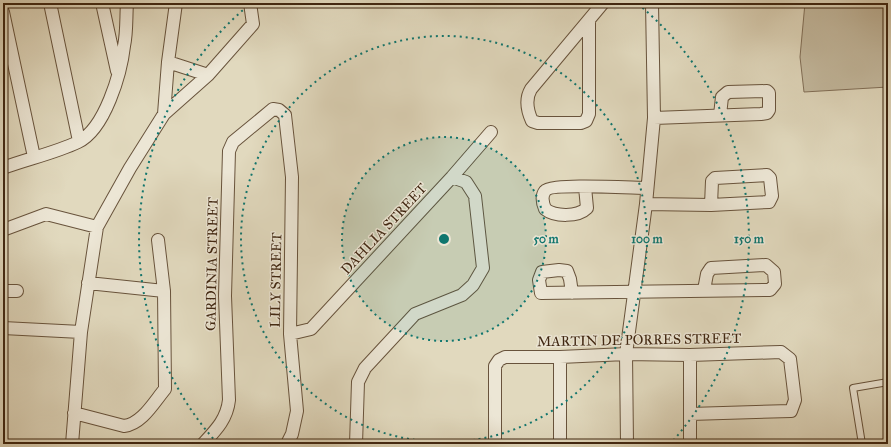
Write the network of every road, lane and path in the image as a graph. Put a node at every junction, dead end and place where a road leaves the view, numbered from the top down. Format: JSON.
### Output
{"nodes":[{"id":1,"x":50,"y":3,"type":"edge"},
{"id":2,"x":102,"y":3,"type":"edge"},
{"id":3,"x":126,"y":3,"type":"edge"},
{"id":4,"x":176,"y":3,"type":"edge"},
{"id":5,"x":250,"y":3,"type":"edge"},
{"id":6,"x":603,"y":3,"type":"edge"},
{"id":7,"x":652,"y":3,"type":"edge"},
{"id":8,"x":3,"y":12,"type":"edge"},
{"id":9,"x":589,"y":20,"type":"junction"},
{"id":10,"x":7,"y":51,"type":"edge"},
{"id":11,"x":168,"y":62,"type":"junction"},
{"id":12,"x":208,"y":75,"type":"junction"},
{"id":13,"x":118,"y":76,"type":"junction"},
{"id":14,"x":164,"y":114,"type":"junction"},
{"id":15,"x":285,"y":115,"type":"joint"},
{"id":16,"x":720,"y":115,"type":"dead end"},
{"id":17,"x":654,"y":118,"type":"junction"},
{"id":18,"x":492,"y":132,"type":"dead end"},
{"id":19,"x":79,"y":142,"type":"junction"},
{"id":20,"x":34,"y":157,"type":"junction"},
{"id":21,"x":3,"y":168,"type":"edge"},
{"id":22,"x":452,"y":177,"type":"junction"},
{"id":23,"x":585,"y":187,"type":"dead end"},
{"id":24,"x":647,"y":188,"type":"junction"},
{"id":25,"x":646,"y":204,"type":"junction"},
{"id":26,"x":710,"y":205,"type":"junction"},
{"id":27,"x":97,"y":228,"type":"junction"},
{"id":28,"x":3,"y":230,"type":"edge"},
{"id":29,"x":158,"y":240,"type":"dead end"},
{"id":30,"x":88,"y":283,"type":"junction"},
{"id":31,"x":704,"y":290,"type":"junction"},
{"id":32,"x":3,"y":291,"type":"edge"},
{"id":33,"x":164,"y":291,"type":"junction"},
{"id":34,"x":17,"y":292,"type":"dead end"},
{"id":35,"x":635,"y":292,"type":"junction"},
{"id":36,"x":572,"y":293,"type":"dead end"},
{"id":37,"x":3,"y":328,"type":"edge"},
{"id":38,"x":81,"y":332,"type":"junction"},
{"id":39,"x":290,"y":334,"type":"junction"},
{"id":40,"x":626,"y":354,"type":"junction"},
{"id":41,"x":690,"y":355,"type":"junction"},
{"id":42,"x":560,"y":357,"type":"junction"},
{"id":43,"x":888,"y":382,"type":"edge"},
{"id":44,"x":74,"y":413,"type":"junction"},
{"id":45,"x":690,"y":414,"type":"junction"},
{"id":46,"x":72,"y":444,"type":"edge"},
{"id":47,"x":204,"y":444,"type":"edge"},
{"id":48,"x":287,"y":444,"type":"edge"},
{"id":49,"x":356,"y":444,"type":"edge"},
{"id":50,"x":495,"y":444,"type":"edge"},
{"id":51,"x":560,"y":444,"type":"edge"},
{"id":52,"x":627,"y":444,"type":"edge"},
{"id":53,"x":690,"y":444,"type":"edge"},
{"id":54,"x":862,"y":444,"type":"edge"}],
"edges":[{"from":1,"to":19,"type":"street"},
{"from":2,"to":13,"type":"street"},
{"from":3,"to":13,"type":"street"},
{"from":4,"to":11,"type":"street"},
{"from":5,"to":12,"type":"street"},
{"from":6,"to":9,"type":"street"},
{"from":7,"to":17,"type":"street"},
{"from":8,"to":10,"type":"street"},
{"from":9,"to":9,"type":"street"},
{"from":10,"to":20,"type":"street"},
{"from":11,"to":12,"type":"street"},
{"from":11,"to":14,"type":"street"},
{"from":12,"to":14,"type":"street"},
{"from":13,"to":19,"type":"street"},
{"from":14,"to":27,"type":"street"},
{"from":15,"to":39,"type":"street","name":"LILY STREET"},
{"from":15,"to":47,"type":"street","name":"GARDINIA STREET"},
{"from":16,"to":17,"type":"street"},
{"from":17,"to":24,"type":"street"},
{"from":18,"to":22,"type":"street","name":"DAHLIA STREET"},
{"from":19,"to":20,"type":"street"},
{"from":20,"to":21,"type":"street"},
{"from":22,"to":39,"type":"street","name":"DAHLIA STREET"},
{"from":22,"to":49,"type":"street"},
{"from":23,"to":24,"type":"street"},
{"from":24,"to":25,"type":"street"},
{"from":25,"to":26,"type":"street"},
{"from":25,"to":35,"type":"street"},
{"from":26,"to":26,"type":"street"},
{"from":27,"to":28,"type":"street"},
{"from":27,"to":30,"type":"street"},
{"from":29,"to":33,"type":"street"},
{"from":30,"to":33,"type":"street"},
{"from":30,"to":38,"type":"street"},
{"from":31,"to":31,"type":"street"},
{"from":31,"to":35,"type":"street"},
{"from":32,"to":34,"type":"street"},
{"from":33,"to":44,"type":"street"},
{"from":35,"to":36,"type":"street"},
{"from":35,"to":40,"type":"street"},
{"from":37,"to":38,"type":"street"},
{"from":38,"to":44,"type":"street"},
{"from":39,"to":48,"type":"street","name":"LILY STREET"},
{"from":40,"to":41,"type":"street","name":"MARTIN DE PORRES STREET"},
{"from":40,"to":42,"type":"street","name":"MARTIN DE PORRES STREET"},
{"from":40,"to":52,"type":"street"},
{"from":41,"to":45,"type":"street"},
{"from":41,"to":45,"type":"street","name":"MARTIN DE PORRES STREET"},
{"from":42,"to":50,"type":"street","name":"MARTIN DE PORRES STREET"},
{"from":42,"to":51,"type":"street"},
{"from":43,"to":54,"type":"lane"},
{"from":44,"to":46,"type":"street"},
{"from":45,"to":53,"type":"street"}]}
